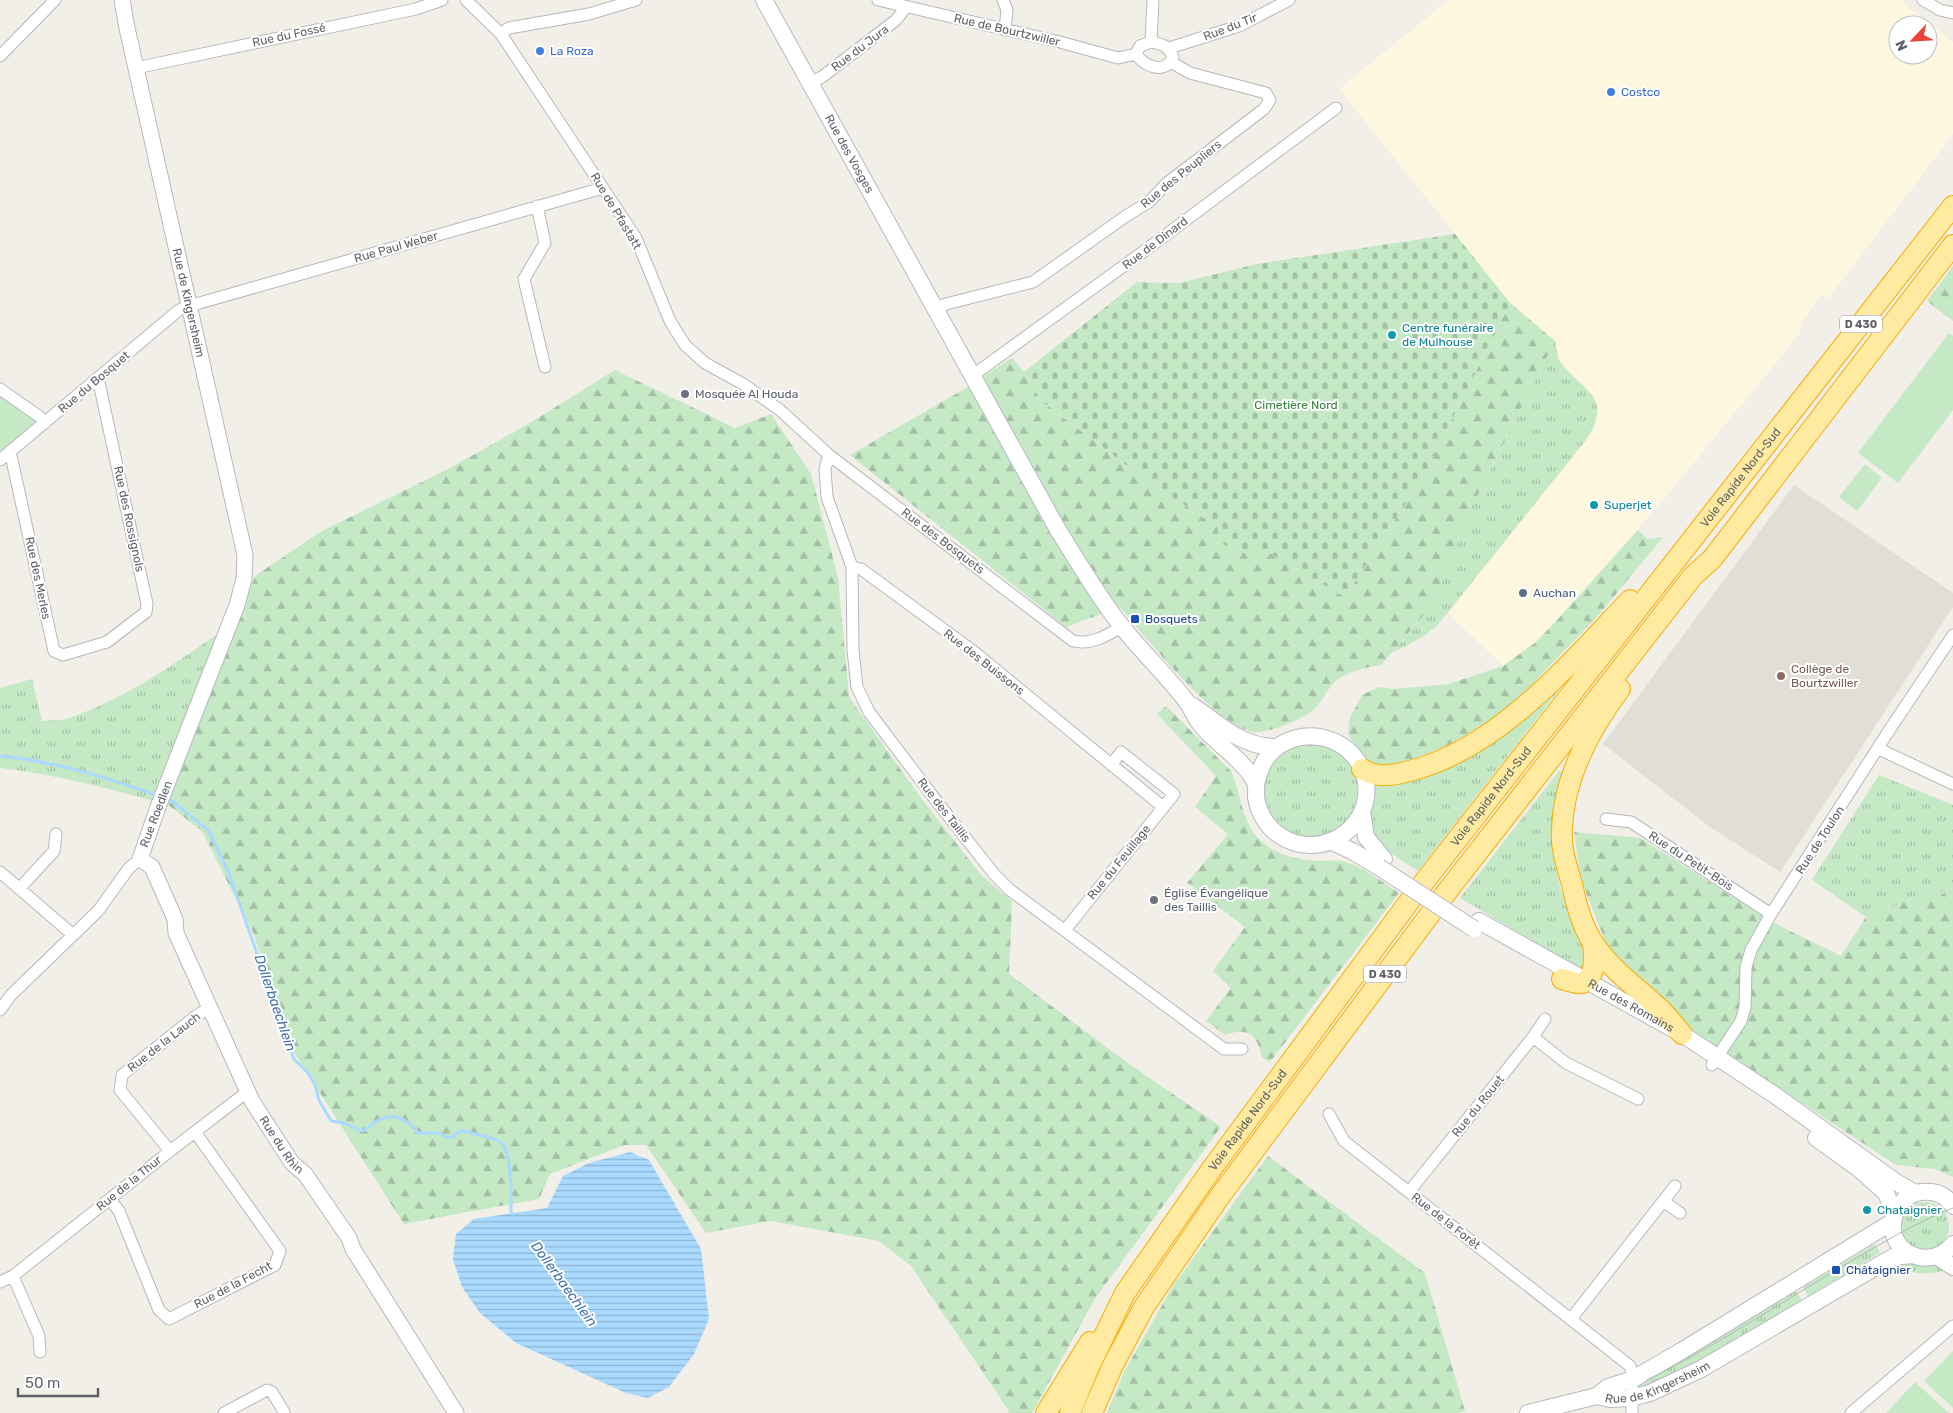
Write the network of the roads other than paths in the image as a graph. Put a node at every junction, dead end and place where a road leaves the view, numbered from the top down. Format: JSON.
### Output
{"nodes":[{"id":1,"x":55,"y":0,"type":"edge"},
{"id":2,"x":122,"y":0,"type":"edge"},
{"id":3,"x":442,"y":0,"type":"edge"},
{"id":4,"x":466,"y":0,"type":"edge"},
{"id":5,"x":636,"y":0,"type":"edge"},
{"id":6,"x":764,"y":0,"type":"edge"},
{"id":7,"x":878,"y":0,"type":"edge"},
{"id":8,"x":1003,"y":0,"type":"edge"},
{"id":9,"x":1153,"y":0,"type":"edge"},
{"id":10,"x":1289,"y":0,"type":"edge"},
{"id":11,"x":1923,"y":0,"type":"edge"},
{"id":12,"x":906,"y":7,"type":"junction"},
{"id":13,"x":1953,"y":13,"type":"edge"},
{"id":14,"x":1005,"y":30,"type":"junction"},
{"id":15,"x":501,"y":34,"type":"junction"},
{"id":16,"x":1151,"y":42,"type":"junction"},
{"id":17,"x":1169,"y":48,"type":"junction"},
{"id":18,"x":1136,"y":54,"type":"junction"},
{"id":19,"x":0,"y":56,"type":"edge"},
{"id":20,"x":1172,"y":62,"type":"junction"},
{"id":21,"x":136,"y":68,"type":"junction"},
{"id":22,"x":810,"y":83,"type":"junction"},
{"id":23,"x":1336,"y":108,"type":"dead end"},
{"id":24,"x":603,"y":188,"type":"junction"},
{"id":25,"x":537,"y":206,"type":"junction"},
{"id":26,"x":1953,"y":206,"type":"edge"},
{"id":27,"x":1953,"y":245,"type":"edge"},
{"id":28,"x":189,"y":306,"type":"junction"},
{"id":29,"x":935,"y":309,"type":"junction"},
{"id":30,"x":545,"y":367,"type":"dead end"},
{"id":31,"x":972,"y":376,"type":"junction"},
{"id":32,"x":98,"y":378,"type":"junction"},
{"id":33,"x":0,"y":388,"type":"edge"},
{"id":34,"x":774,"y":406,"type":"joint"},
{"id":35,"x":45,"y":423,"type":"junction"},
{"id":36,"x":10,"y":451,"type":"junction"},
{"id":37,"x":829,"y":454,"type":"junction"},
{"id":38,"x":0,"y":460,"type":"edge"},
{"id":39,"x":1689,"y":543,"type":"junction"},
{"id":40,"x":1712,"y":559,"type":"junction"},
{"id":41,"x":852,"y":567,"type":"junction"},
{"id":42,"x":238,"y":605,"type":"joint"},
{"id":43,"x":1122,"y":626,"type":"junction"},
{"id":44,"x":1953,"y":635,"type":"edge"},
{"id":45,"x":107,"y":642,"type":"joint"},
{"id":46,"x":1187,"y":702,"type":"junction"},
{"id":47,"x":1277,"y":747,"type":"junction"},
{"id":48,"x":1878,"y":749,"type":"junction"},
{"id":49,"x":1111,"y":765,"type":"junction"},
{"id":50,"x":1362,"y":769,"type":"junction"},
{"id":51,"x":1256,"y":784,"type":"junction"},
{"id":52,"x":1953,"y":784,"type":"edge"},
{"id":53,"x":1163,"y":807,"type":"junction"},
{"id":54,"x":1362,"y":812,"type":"junction"},
{"id":55,"x":1606,"y":819,"type":"dead end"},
{"id":56,"x":56,"y":834,"type":"dead end"},
{"id":57,"x":1332,"y":842,"type":"junction"},
{"id":58,"x":140,"y":860,"type":"junction"},
{"id":59,"x":1382,"y":863,"type":"junction"},
{"id":60,"x":0,"y":872,"type":"edge"},
{"id":61,"x":19,"y":889,"type":"junction"},
{"id":62,"x":1771,"y":914,"type":"junction"},
{"id":63,"x":1476,"y":925,"type":"junction"},
{"id":64,"x":1065,"y":930,"type":"junction"},
{"id":65,"x":73,"y":936,"type":"junction"},
{"id":66,"x":1593,"y":943,"type":"junction"},
{"id":67,"x":1562,"y":980,"type":"junction"},
{"id":68,"x":1586,"y":981,"type":"junction"},
{"id":69,"x":210,"y":1008,"type":"junction"},
{"id":70,"x":0,"y":1010,"type":"edge"},
{"id":71,"x":1545,"y":1019,"type":"dead end"},
{"id":72,"x":1682,"y":1034,"type":"junction"},
{"id":73,"x":1533,"y":1037,"type":"junction"},
{"id":74,"x":1242,"y":1049,"type":"dead end"},
{"id":75,"x":1715,"y":1061,"type":"junction"},
{"id":76,"x":247,"y":1092,"type":"junction"},
{"id":77,"x":1638,"y":1099,"type":"dead end"},
{"id":78,"x":1328,"y":1114,"type":"dead end"},
{"id":79,"x":196,"y":1132,"type":"junction"},
{"id":80,"x":170,"y":1151,"type":"junction"},
{"id":81,"x":1675,"y":1186,"type":"dead end"},
{"id":82,"x":1409,"y":1192,"type":"junction"},
{"id":83,"x":1915,"y":1193,"type":"junction"},
{"id":84,"x":110,"y":1198,"type":"junction"},
{"id":85,"x":1950,"y":1199,"type":"edge"},
{"id":86,"x":1664,"y":1202,"type":"junction"},
{"id":87,"x":1680,"y":1213,"type":"dead end"},
{"id":88,"x":1893,"y":1218,"type":"junction"},
{"id":89,"x":1953,"y":1244,"type":"edge"},
{"id":90,"x":1913,"y":1255,"type":"junction"},
{"id":91,"x":1937,"y":1256,"type":"junction"},
{"id":92,"x":1953,"y":1267,"type":"edge"},
{"id":93,"x":13,"y":1276,"type":"junction"},
{"id":94,"x":0,"y":1282,"type":"edge"},
{"id":95,"x":1125,"y":1294,"type":"junction"},
{"id":96,"x":1571,"y":1319,"type":"junction"},
{"id":97,"x":1953,"y":1326,"type":"edge"},
{"id":98,"x":40,"y":1352,"type":"dead end"},
{"id":99,"x":1633,"y":1379,"type":"junction"},
{"id":100,"x":1597,"y":1396,"type":"junction"},
{"id":101,"x":1632,"y":1406,"type":"edge"},
{"id":102,"x":284,"y":1412,"type":"edge"},
{"id":103,"x":224,"y":1413,"type":"edge"},
{"id":104,"x":456,"y":1413,"type":"edge"},
{"id":105,"x":1046,"y":1413,"type":"edge"},
{"id":106,"x":1070,"y":1413,"type":"edge"},
{"id":107,"x":1092,"y":1413,"type":"edge"},
{"id":108,"x":1528,"y":1413,"type":"edge"},
{"id":109,"x":1851,"y":1413,"type":"edge"}],
"edges":[{"from":1,"to":19,"type":"street"},
{"from":2,"to":21,"type":"street","name":"Rue de Kingersheim"},
{"from":3,"to":21,"type":"street","name":"Rue du Fossé"},
{"from":4,"to":15,"type":"street","name":"Rue de Pfastatt"},
{"from":5,"to":15,"type":"street"},
{"from":6,"to":22,"type":"main road","name":"Rue des Vosges"},
{"from":7,"to":12,"type":"street","name":"Rue de Bourtzwiller"},
{"from":8,"to":14,"type":"street"},
{"from":9,"to":16,"type":"street"},
{"from":10,"to":17,"type":"street","name":"Rue du Tir"},
{"from":11,"to":13,"type":"street"},
{"from":12,"to":14,"type":"street","name":"Rue de Bourtzwiller"},
{"from":12,"to":22,"type":"street","name":"Rue du Jura"},
{"from":14,"to":18,"type":"street","name":"Rue de Bourtzwiller"},
{"from":15,"to":24,"type":"street","name":"Rue de Pfastatt"},
{"from":16,"to":17,"type":"street"},
{"from":16,"to":18,"type":"street"},
{"from":17,"to":20,"type":"street"},
{"from":18,"to":20,"type":"street"},
{"from":20,"to":29,"type":"street","name":"Rue des Peupliers"},
{"from":21,"to":28,"type":"street","name":"Rue de Kingersheim"},
{"from":22,"to":29,"type":"main road","name":"Rue des Vosges"},
{"from":23,"to":31,"type":"street","name":"Rue de Dinard"},
{"from":24,"to":25,"type":"street","name":"Rue Paul Weber"},
{"from":24,"to":34,"type":"street","name":"Rue de Pfastatt"},
{"from":25,"to":28,"type":"street","name":"Rue Paul Weber"},
{"from":25,"to":30,"type":"street"},
{"from":26,"to":39,"type":"highway","name":"Voie Rapide Nord-Sud","number":"D 430"},
{"from":27,"to":40,"type":"highway","name":"Voie Rapide Nord-Sud","number":"D 430"},
{"from":28,"to":32,"type":"street","name":"Rue du Bosquet"},
{"from":28,"to":42,"type":"street","name":"Rue de Kingersheim"},
{"from":29,"to":31,"type":"main road","name":"Rue des Vosges"},
{"from":31,"to":43,"type":"main road","name":"Rue des Vosges"},
{"from":32,"to":35,"type":"street","name":"Rue du Bosquet"},
{"from":32,"to":45,"type":"street","name":"Rue des Rossignols"},
{"from":33,"to":35,"type":"street"},
{"from":34,"to":37,"type":"street","name":"Rue des Bosquets"},
{"from":35,"to":36,"type":"street","name":"Rue du Bosquet"},
{"from":36,"to":38,"type":"street","name":"Rue du Bosquet"},
{"from":36,"to":45,"type":"street","name":"Rue des Merles"},
{"from":37,"to":41,"type":"street","name":"Rue des Taillis"},
{"from":37,"to":43,"type":"street","name":"Rue des Bosquets"},
{"from":39,"to":50,"type":"highway"},
{"from":39,"to":95,"type":"highway","name":"Voie Rapide Nord-Sud","number":"D 430"},
{"from":40,"to":66,"type":"highway"},
{"from":40,"to":107,"type":"highway","name":"Voie Rapide Nord-Sud","number":"D 430"},
{"from":41,"to":49,"type":"street","name":"Rue des Buissons"},
{"from":41,"to":64,"type":"street","name":"Rue des Taillis"},
{"from":42,"to":58,"type":"street","name":"Rue Roedlen"},
{"from":43,"to":46,"type":"main road","name":"Rue des Vosges"},
{"from":44,"to":48,"type":"street","name":"Rue de Toulon"},
{"from":46,"to":47,"type":"main road"},
{"from":46,"to":51,"type":"main road"},
{"from":47,"to":50,"type":"main road"},
{"from":47,"to":51,"type":"main road"},
{"from":48,"to":52,"type":"street"},
{"from":48,"to":62,"type":"street","name":"Rue de Toulon"},
{"from":49,"to":53,"type":"street","name":"Rue des Buissons"},
{"from":49,"to":53,"type":"street","name":"Rue du Feuillage"},
{"from":50,"to":54,"type":"main road"},
{"from":51,"to":57,"type":"main road"},
{"from":53,"to":64,"type":"street","name":"Rue du Feuillage"},
{"from":54,"to":57,"type":"main road"},
{"from":54,"to":59,"type":"main road","name":"Rue des Romains"},
{"from":55,"to":62,"type":"street","name":"Rue du Petit-Bois"},
{"from":56,"to":61,"type":"street"},
{"from":57,"to":59,"type":"main road","name":"Rue des Romains"},
{"from":58,"to":65,"type":"street","name":"Rue Roedlen"},
{"from":58,"to":69,"type":"street","name":"Rue du Rhin"},
{"from":59,"to":63,"type":"main road","name":"Rue des Romains","bridge":true},
{"from":60,"to":61,"type":"street"},
{"from":61,"to":65,"type":"street"},
{"from":62,"to":75,"type":"street","name":"Rue de Toulon"},
{"from":63,"to":67,"type":"main road","name":"Rue des Romains"},
{"from":63,"to":68,"type":"main road","name":"Rue des Romains"},
{"from":64,"to":74,"type":"street","name":"Rue des Taillis"},
{"from":65,"to":70,"type":"street","name":"Rue Roedlen"},
{"from":66,"to":68,"type":"highway"},
{"from":66,"to":72,"type":"highway"},
{"from":67,"to":68,"type":"highway"},
{"from":67,"to":75,"type":"main road","name":"Rue des Romains"},
{"from":68,"to":72,"type":"main road","name":"Rue des Romains"},
{"from":69,"to":76,"type":"street","name":"Rue du Rhin"},
{"from":69,"to":80,"type":"street","name":"Rue de la Lauch"},
{"from":71,"to":73,"type":"street","name":"Rue du Rouet"},
{"from":72,"to":75,"type":"main road","name":"Rue des Romains"},
{"from":73,"to":77,"type":"street"},
{"from":73,"to":82,"type":"street","name":"Rue du Rouet"},
{"from":75,"to":83,"type":"main road","name":"Rue des Romains"},
{"from":75,"to":88,"type":"main road","name":"Rue des Romains"},
{"from":76,"to":79,"type":"street","name":"Rue de la Thur"},
{"from":76,"to":104,"type":"street","name":"Rue du Rhin"},
{"from":78,"to":82,"type":"street","name":"Rue de la Forêt"},
{"from":79,"to":80,"type":"street","name":"Rue de la Thur"},
{"from":79,"to":84,"type":"street","name":"Rue de la Fecht"},
{"from":80,"to":84,"type":"street","name":"Rue de la Thur"},
{"from":81,"to":86,"type":"street"},
{"from":82,"to":96,"type":"street","name":"Rue de la Forêt"},
{"from":83,"to":85,"type":"main road"},
{"from":83,"to":88,"type":"main road","name":"Rue de Kingersheim"},
{"from":84,"to":93,"type":"street","name":"Rue de la Thur"},
{"from":86,"to":87,"type":"street"},
{"from":86,"to":96,"type":"street"},
{"from":88,"to":90,"type":"main road","name":"Rue des Romains"},
{"from":88,"to":99,"type":"main road","name":"Rue de Kingersheim"},
{"from":89,"to":91,"type":"main road"},
{"from":90,"to":91,"type":"main road","name":"Rue de Kingersheim"},
{"from":90,"to":101,"type":"main road","name":"Rue de Kingersheim"},
{"from":91,"to":92,"type":"main road"},
{"from":93,"to":94,"type":"street","name":"Rue de la Thur"},
{"from":93,"to":98,"type":"street"},
{"from":95,"to":105,"type":"highway"},
{"from":95,"to":106,"type":"highway","name":"Voie Rapide Nord-Sud","number":"D 430"},
{"from":96,"to":99,"type":"street","name":"Rue de la Forêt"},
{"from":97,"to":109,"type":"street"},
{"from":99,"to":100,"type":"main road","name":"Rue de Kingersheim"},
{"from":99,"to":101,"type":"street"},
{"from":100,"to":101,"type":"main road","name":"Rue de Kingersheim"},
{"from":100,"to":108,"type":"main road"},
{"from":102,"to":103,"type":"street"}]}
